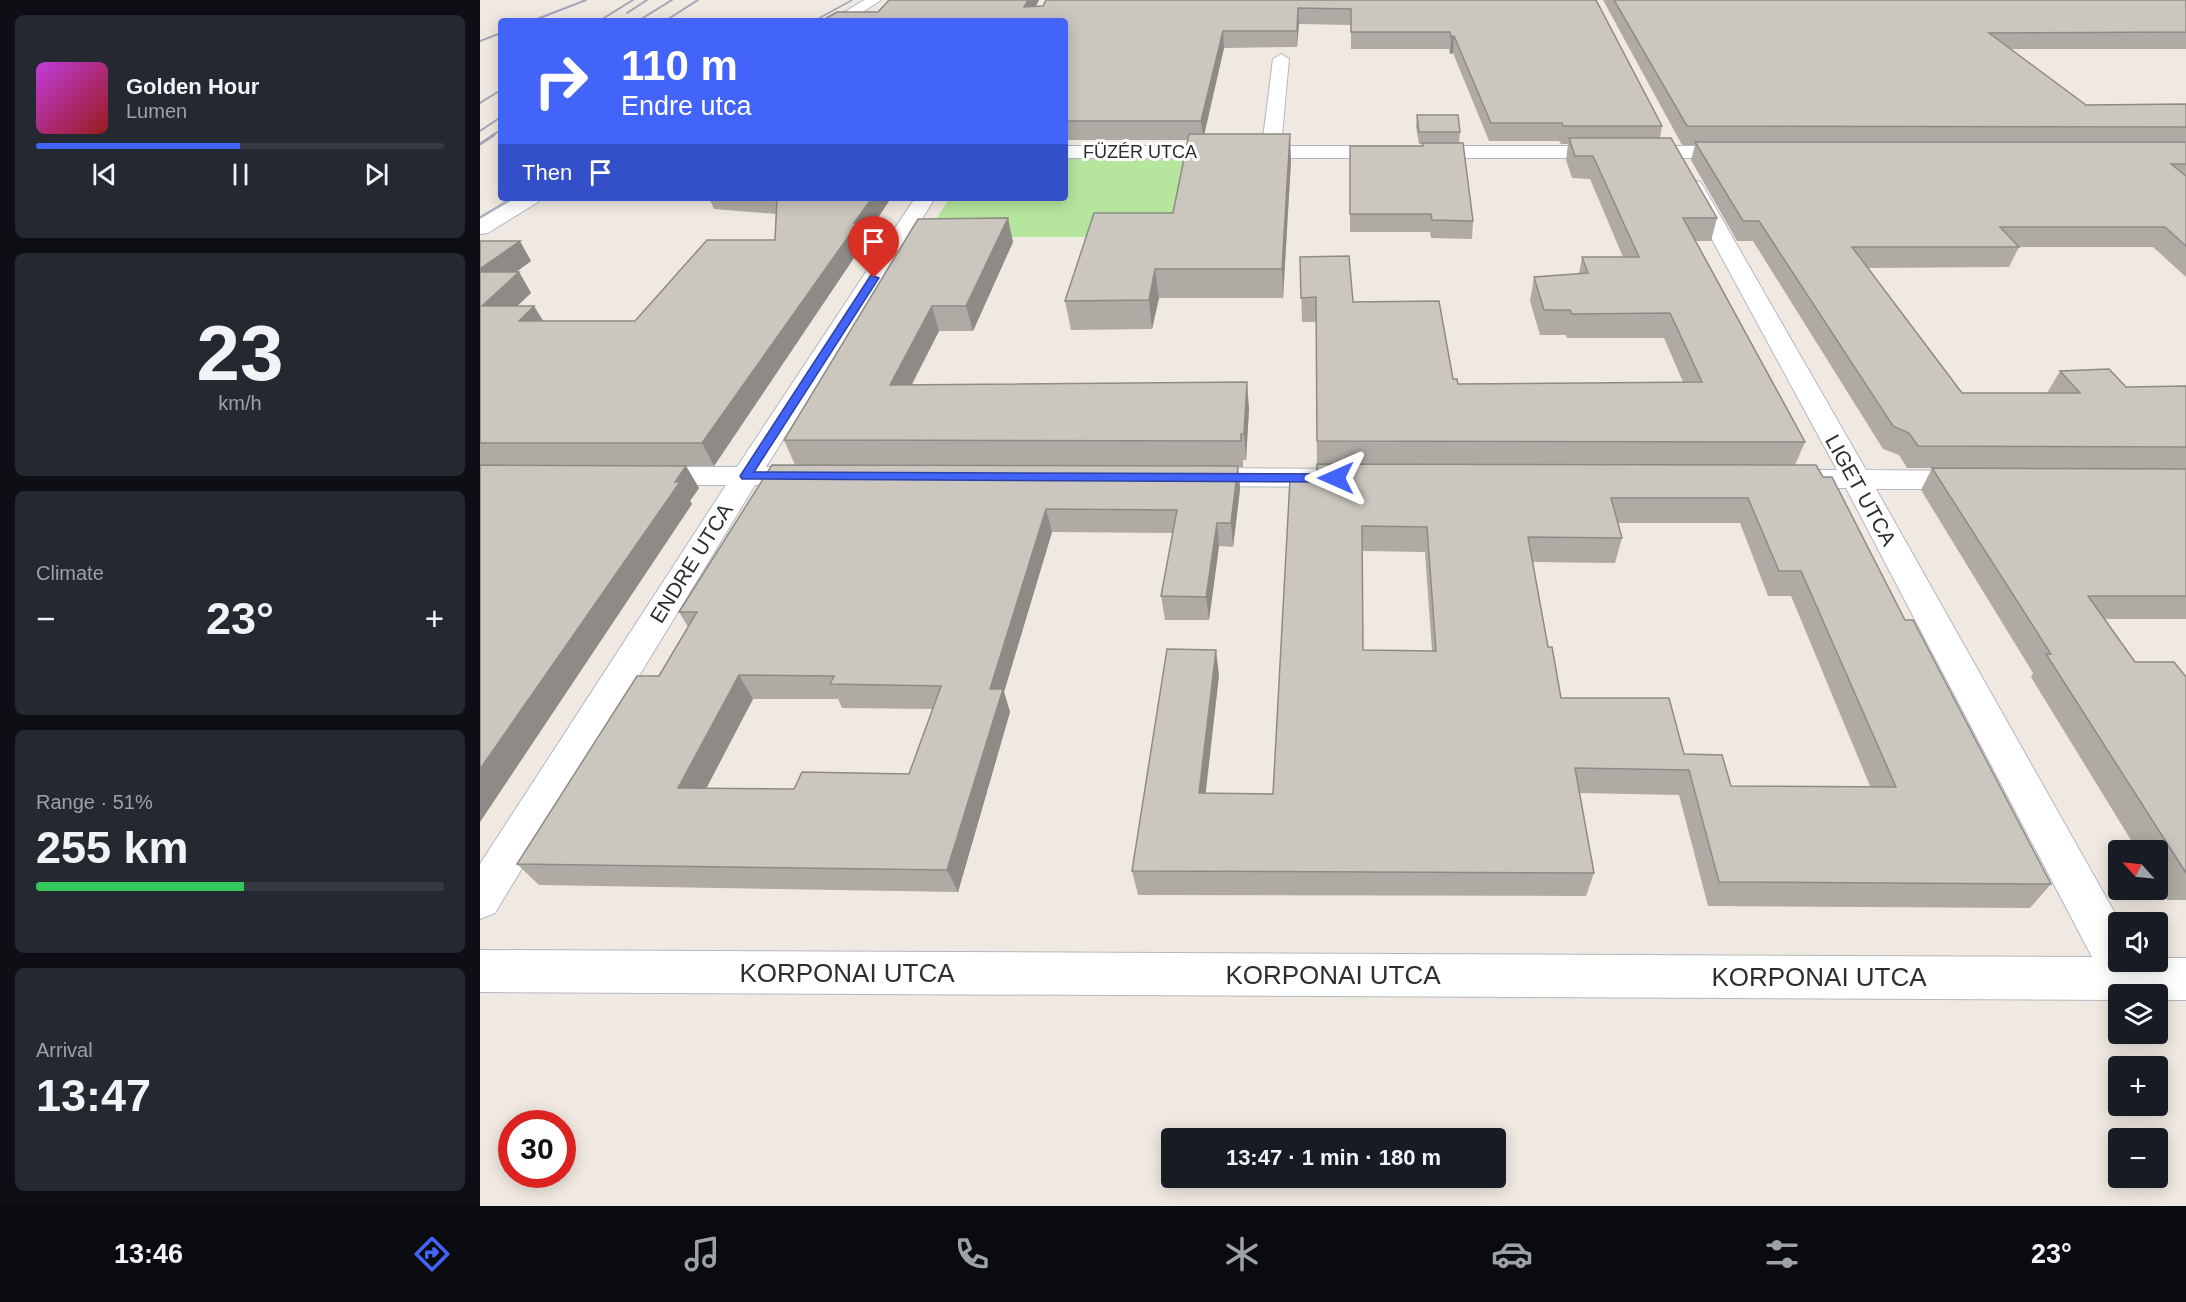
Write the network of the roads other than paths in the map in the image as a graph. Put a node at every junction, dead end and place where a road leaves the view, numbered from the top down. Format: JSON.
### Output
{"nodes":[{"id":1,"x":874,"y":0,"type":"edge"},
{"id":2,"x":843,"y":18,"type":"edge"},
{"id":3,"x":1281,"y":59,"type":"edge"},
{"id":4,"x":1669,"y":142,"type":"junction"},
{"id":5,"x":1068,"y":152,"type":"edge"},
{"id":6,"x":1271,"y":152,"type":"junction"},
{"id":7,"x":1754,"y":152,"type":"edge"},
{"id":8,"x":526,"y":201,"type":"edge"},
{"id":9,"x":924,"y":201,"type":"edge"},
{"id":10,"x":480,"y":228,"type":"edge"},
{"id":11,"x":619,"y":476,"type":"edge"},
{"id":12,"x":746,"y":476,"type":"junction"},
{"id":13,"x":842,"y":476,"type":"edge"},
{"id":14,"x":1164,"y":477,"type":"edge"},
{"id":15,"x":1390,"y":478,"type":"edge"},
{"id":16,"x":1761,"y":479,"type":"edge"},
{"id":17,"x":1856,"y":479,"type":"junction"},
{"id":18,"x":1998,"y":480,"type":"edge"},
{"id":19,"x":480,"y":900,"type":"edge"},
{"id":20,"x":480,"y":971,"type":"edge"},
{"id":21,"x":2127,"y":979,"type":"junction"},
{"id":22,"x":2186,"y":979,"type":"edge"}],
"edges":[{"from":1,"to":2,"type":"street"},
{"from":3,"to":6,"type":"street"},
{"from":4,"to":6,"type":"street","name":"FÜZÉR UTCA"},
{"from":4,"to":7,"type":"street","name":"FÜZÉR UTCA"},
{"from":4,"to":17,"type":"street","name":"LIGET UTCA"},
{"from":5,"to":6,"type":"street","name":"FÜZÉR UTCA"},
{"from":8,"to":10,"type":"street"},
{"from":9,"to":12,"type":"street","name":"ENDRE UTCA"},
{"from":11,"to":12,"type":"street"},
{"from":12,"to":13,"type":"street"},
{"from":12,"to":19,"type":"street","name":"ENDRE UTCA"},
{"from":14,"to":15,"type":"street"},
{"from":16,"to":17,"type":"street"},
{"from":17,"to":18,"type":"street"},
{"from":17,"to":21,"type":"street","name":"LIGET UTCA"},
{"from":20,"to":21,"type":"street","name":"KORPONAI UTCA"},
{"from":21,"to":22,"type":"street","name":"KORPONAI UTCA"}]}
